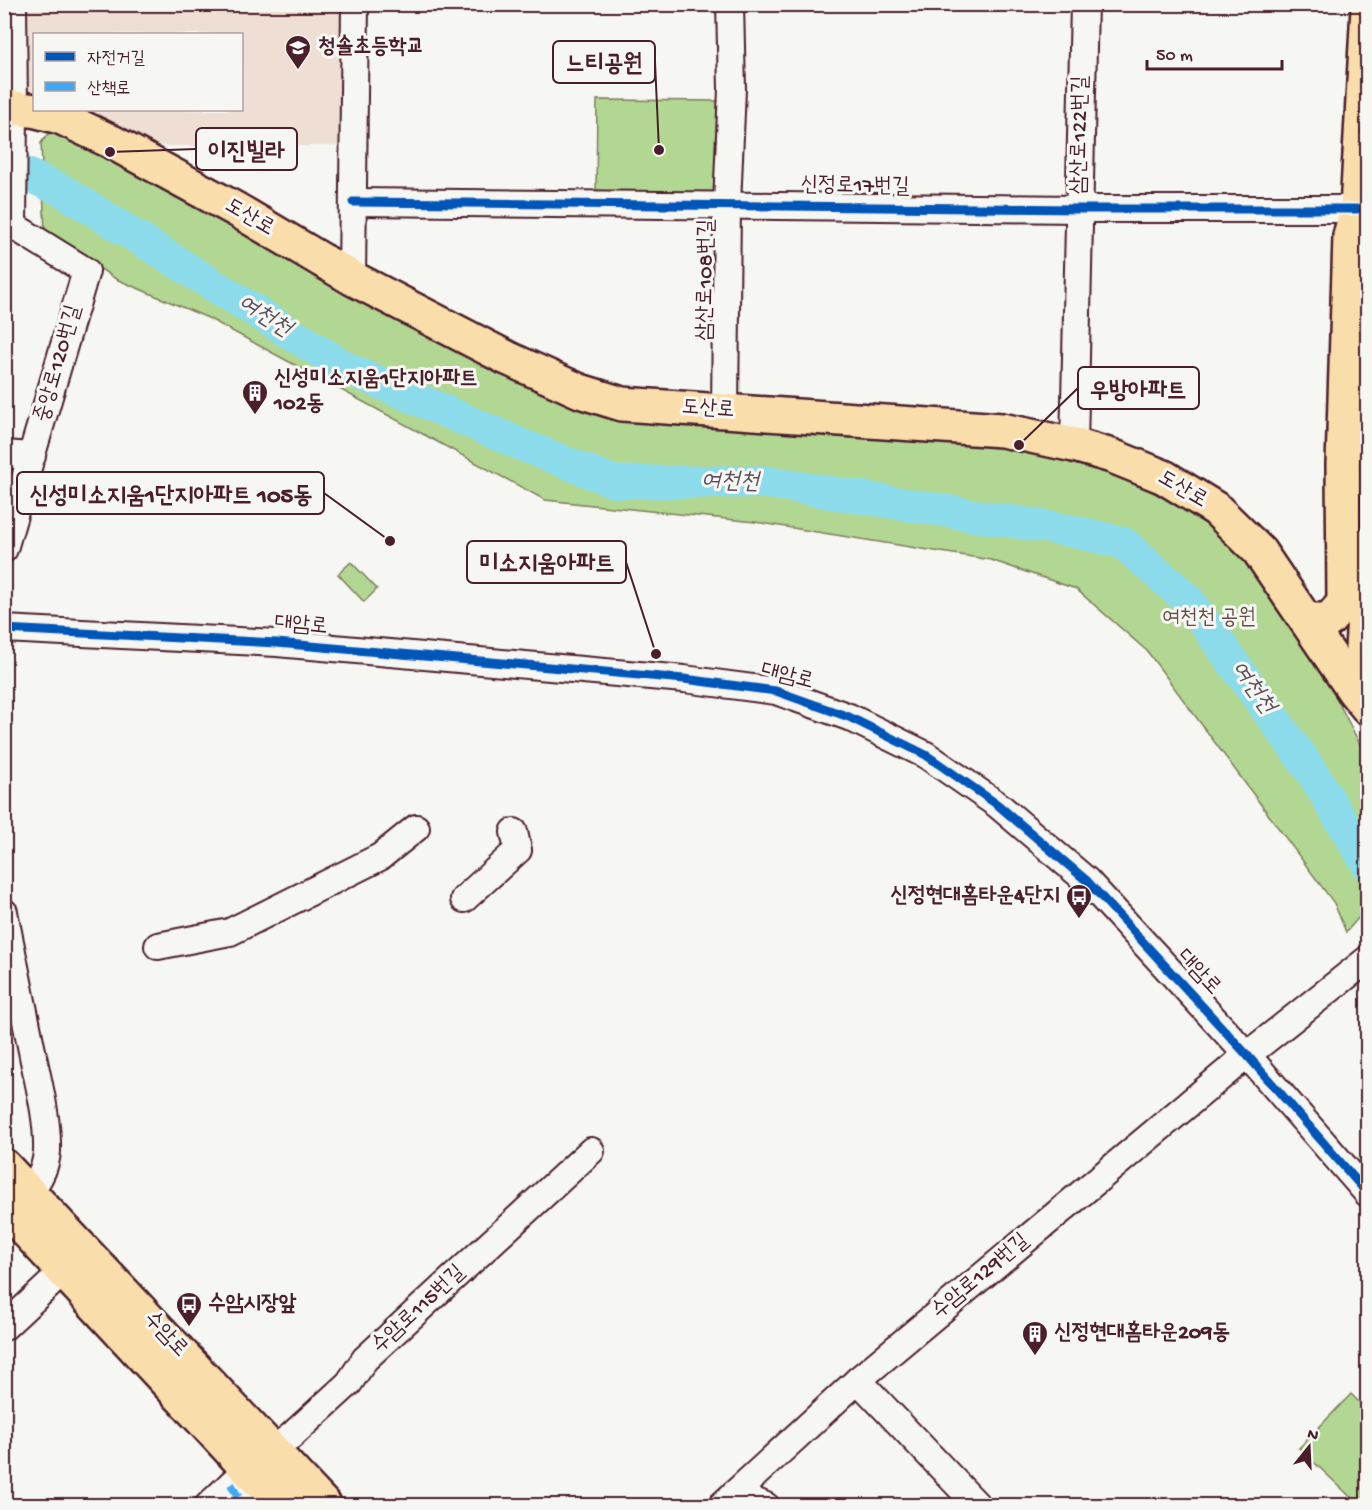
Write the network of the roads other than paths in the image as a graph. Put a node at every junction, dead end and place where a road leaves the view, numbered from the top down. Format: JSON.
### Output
{"nodes":[{"id":1,"x":13,"y":4,"type":"edge"},
{"id":2,"x":355,"y":4,"type":"edge"},
{"id":3,"x":730,"y":4,"type":"edge"},
{"id":4,"x":1084,"y":4,"type":"edge"},
{"id":5,"x":1368,"y":8,"type":"edge"},
{"id":6,"x":9,"y":106,"type":"edge"},
{"id":7,"x":33,"y":110,"type":"edge"},
{"id":8,"x":37,"y":111,"type":"edge"},
{"id":9,"x":1364,"y":131,"type":"edge"},
{"id":10,"x":353,"y":202,"type":"junction"},
{"id":11,"x":727,"y":205,"type":"junction"},
{"id":12,"x":1080,"y":209,"type":"junction"},
{"id":13,"x":9,"y":223,"type":"edge"},
{"id":14,"x":1360,"y":229,"type":"edge"},
{"id":15,"x":352,"y":278,"type":"junction"},
{"id":16,"x":725,"y":411,"type":"junction"},
{"id":17,"x":1368,"y":429,"type":"edge"},
{"id":18,"x":1074,"y":445,"type":"junction"},
{"id":19,"x":4,"y":454,"type":"edge"},
{"id":20,"x":32,"y":456,"type":"junction"},
{"id":21,"x":1368,"y":545,"type":"edge"},
{"id":22,"x":4,"y":549,"type":"edge"},
{"id":23,"x":1344,"y":603,"type":"junction"},
{"id":24,"x":1306,"y":620,"type":"junction"},
{"id":25,"x":4,"y":629,"type":"edge"},
{"id":26,"x":1336,"y":665,"type":"junction"},
{"id":27,"x":1368,"y":676,"type":"edge"},
{"id":28,"x":1368,"y":708,"type":"edge"},
{"id":29,"x":416,"y":828,"type":"dead end"},
{"id":30,"x":514,"y":831,"type":"dead end"},
{"id":31,"x":464,"y":899,"type":"dead end"},
{"id":32,"x":4,"y":912,"type":"edge"},
{"id":33,"x":158,"y":946,"type":"dead end"},
{"id":34,"x":1368,"y":959,"type":"edge"},
{"id":35,"x":1247,"y":1055,"type":"junction"},
{"id":36,"x":591,"y":1150,"type":"dead end"},
{"id":37,"x":4,"y":1166,"type":"edge"},
{"id":38,"x":1368,"y":1194,"type":"edge"},
{"id":39,"x":17,"y":1200,"type":"edge"},
{"id":40,"x":64,"y":1271,"type":"junction"},
{"id":41,"x":4,"y":1327,"type":"edge"},
{"id":42,"x":858,"y":1380,"type":"junction"},
{"id":43,"x":248,"y":1477,"type":"edge"},
{"id":44,"x":728,"y":1499,"type":"edge"},
{"id":45,"x":208,"y":1506,"type":"edge"},
{"id":46,"x":282,"y":1506,"type":"edge"},
{"id":47,"x":325,"y":1506,"type":"edge"},
{"id":48,"x":766,"y":1506,"type":"edge"},
{"id":49,"x":978,"y":1506,"type":"edge"}],
"edges":[{"from":1,"to":6,"type":"street"},
{"from":2,"to":10,"type":"street"},
{"from":3,"to":11,"type":"street","name":"삼산로108번길"},
{"from":4,"to":12,"type":"street","name":"삼산로122번길"},
{"from":5,"to":9,"type":"main road"},
{"from":6,"to":7,"type":"main road","name":"도산로"},
{"from":6,"to":13,"type":"street"},
{"from":8,"to":15,"type":"main road","name":"도산로"},
{"from":9,"to":14,"type":"main road"},
{"from":10,"to":11,"type":"street","name":"신정로17번길"},
{"from":10,"to":15,"type":"street"},
{"from":11,"to":12,"type":"street","name":"신정로17번길"},
{"from":11,"to":16,"type":"street","name":"삼산로108번길"},
{"from":12,"to":14,"type":"street","name":"신정로17번길"},
{"from":12,"to":18,"type":"street","name":"삼산로122번길"},
{"from":13,"to":20,"type":"street","name":"중앙로120번길"},
{"from":14,"to":17,"type":"main road"},
{"from":14,"to":23,"type":"main road"},
{"from":15,"to":16,"type":"main road","name":"도산로"},
{"from":16,"to":18,"type":"main road","name":"도산로"},
{"from":18,"to":24,"type":"main road","name":"도산로"},
{"from":19,"to":20,"type":"street"},
{"from":20,"to":22,"type":"street","name":"중앙로120번길"},
{"from":21,"to":27,"type":"main road"},
{"from":23,"to":24,"type":"main road"},
{"from":23,"to":26,"type":"main road"},
{"from":24,"to":26,"type":"main road","name":"도산로"},
{"from":25,"to":35,"type":"street","name":"대암로"},
{"from":26,"to":28,"type":"main road","name":"도산로"},
{"from":29,"to":33,"type":"street"},
{"from":30,"to":31,"type":"street"},
{"from":32,"to":39,"type":"street"},
{"from":34,"to":35,"type":"street","name":"수암로129번길"},
{"from":35,"to":38,"type":"street","name":"대암로"},
{"from":35,"to":42,"type":"street","name":"수암로129번길"},
{"from":36,"to":43,"type":"street","name":"수암로115번길"},
{"from":37,"to":39,"type":"main road","name":"수암로"},
{"from":39,"to":40,"type":"main road","name":"수암로"},
{"from":39,"to":43,"type":"main road","name":"수암로"},
{"from":40,"to":41,"type":"street"},
{"from":40,"to":43,"type":"main road","name":"수암로"},
{"from":42,"to":44,"type":"street","name":"수암로129번길"},
{"from":42,"to":49,"type":"street"},
{"from":43,"to":45,"type":"street","name":"수암로115번길"},
{"from":43,"to":46,"type":"main road","name":"수암로"},
{"from":43,"to":47,"type":"main road","name":"수암로"},
{"from":44,"to":48,"type":"street"}]}
